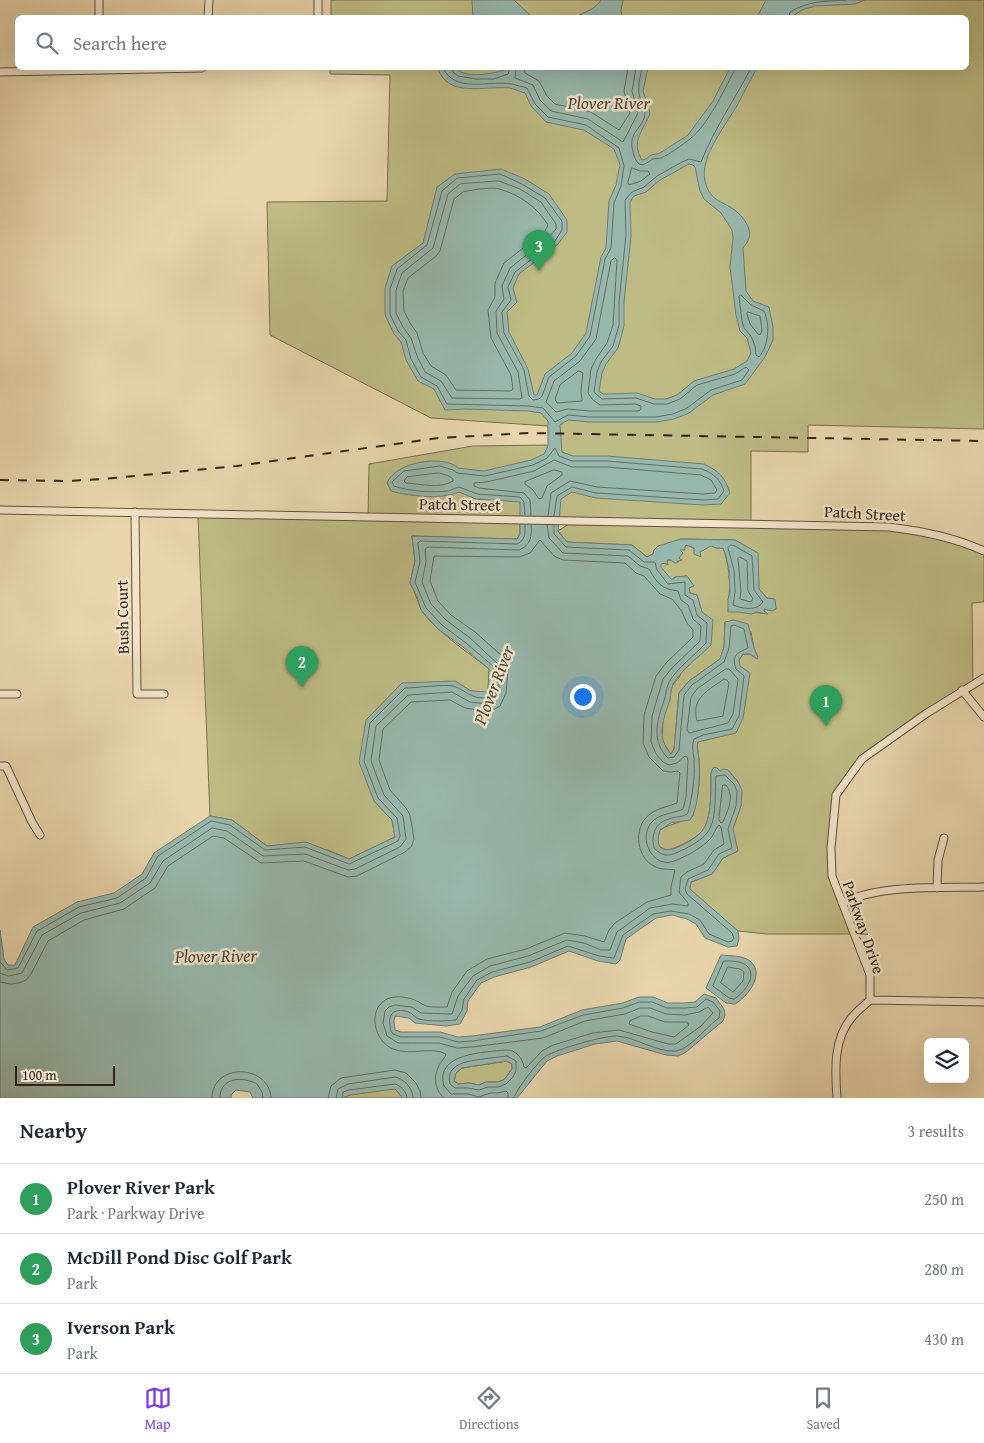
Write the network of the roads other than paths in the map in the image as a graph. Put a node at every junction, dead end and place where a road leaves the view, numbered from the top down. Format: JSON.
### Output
{"nodes":[{"id":1,"x":99,"y":0,"type":"edge"},
{"id":2,"x":209,"y":0,"type":"edge"},
{"id":3,"x":318,"y":0,"type":"edge"},
{"id":4,"x":99,"y":15,"type":"edge"},
{"id":5,"x":208,"y":15,"type":"edge"},
{"id":6,"x":318,"y":15,"type":"edge"},
{"id":7,"x":65,"y":70,"type":"edge"},
{"id":8,"x":0,"y":72,"type":"edge"},
{"id":9,"x":0,"y":510,"type":"edge"},
{"id":10,"x":135,"y":512,"type":"junction"},
{"id":11,"x":984,"y":551,"type":"edge"},
{"id":12,"x":984,"y":678,"type":"edge"},
{"id":13,"x":962,"y":690,"type":"junction"},
{"id":14,"x":0,"y":694,"type":"edge"},
{"id":15,"x":17,"y":694,"type":"dead end"},
{"id":16,"x":164,"y":694,"type":"dead end"},
{"id":17,"x":984,"y":717,"type":"edge"},
{"id":18,"x":0,"y":766,"type":"edge"},
{"id":19,"x":40,"y":834,"type":"dead end"},
{"id":20,"x":944,"y":838,"type":"dead end"},
{"id":21,"x":984,"y":887,"type":"edge"},
{"id":22,"x":937,"y":888,"type":"junction"},
{"id":23,"x":842,"y":903,"type":"junction"},
{"id":24,"x":870,"y":1000,"type":"junction"},
{"id":25,"x":984,"y":1002,"type":"edge"},
{"id":26,"x":837,"y":1098,"type":"edge"}],
"edges":[{"from":1,"to":4,"type":"street"},
{"from":2,"to":5,"type":"street"},
{"from":3,"to":6,"type":"street"},
{"from":7,"to":8,"type":"street"},
{"from":9,"to":10,"type":"street","name":"Patch Street"},
{"from":10,"to":11,"type":"street","name":"Patch Street"},
{"from":10,"to":16,"type":"street","name":"Bush Court"},
{"from":12,"to":13,"type":"street","name":"Parkway Drive"},
{"from":13,"to":17,"type":"street"},
{"from":13,"to":23,"type":"street","name":"Parkway Drive"},
{"from":14,"to":15,"type":"street"},
{"from":18,"to":19,"type":"street"},
{"from":20,"to":22,"type":"street"},
{"from":21,"to":22,"type":"street"},
{"from":22,"to":23,"type":"street"},
{"from":23,"to":24,"type":"street","name":"Parkway Drive"},
{"from":24,"to":25,"type":"street"},
{"from":24,"to":26,"type":"street","name":"Parkway Drive"}]}
